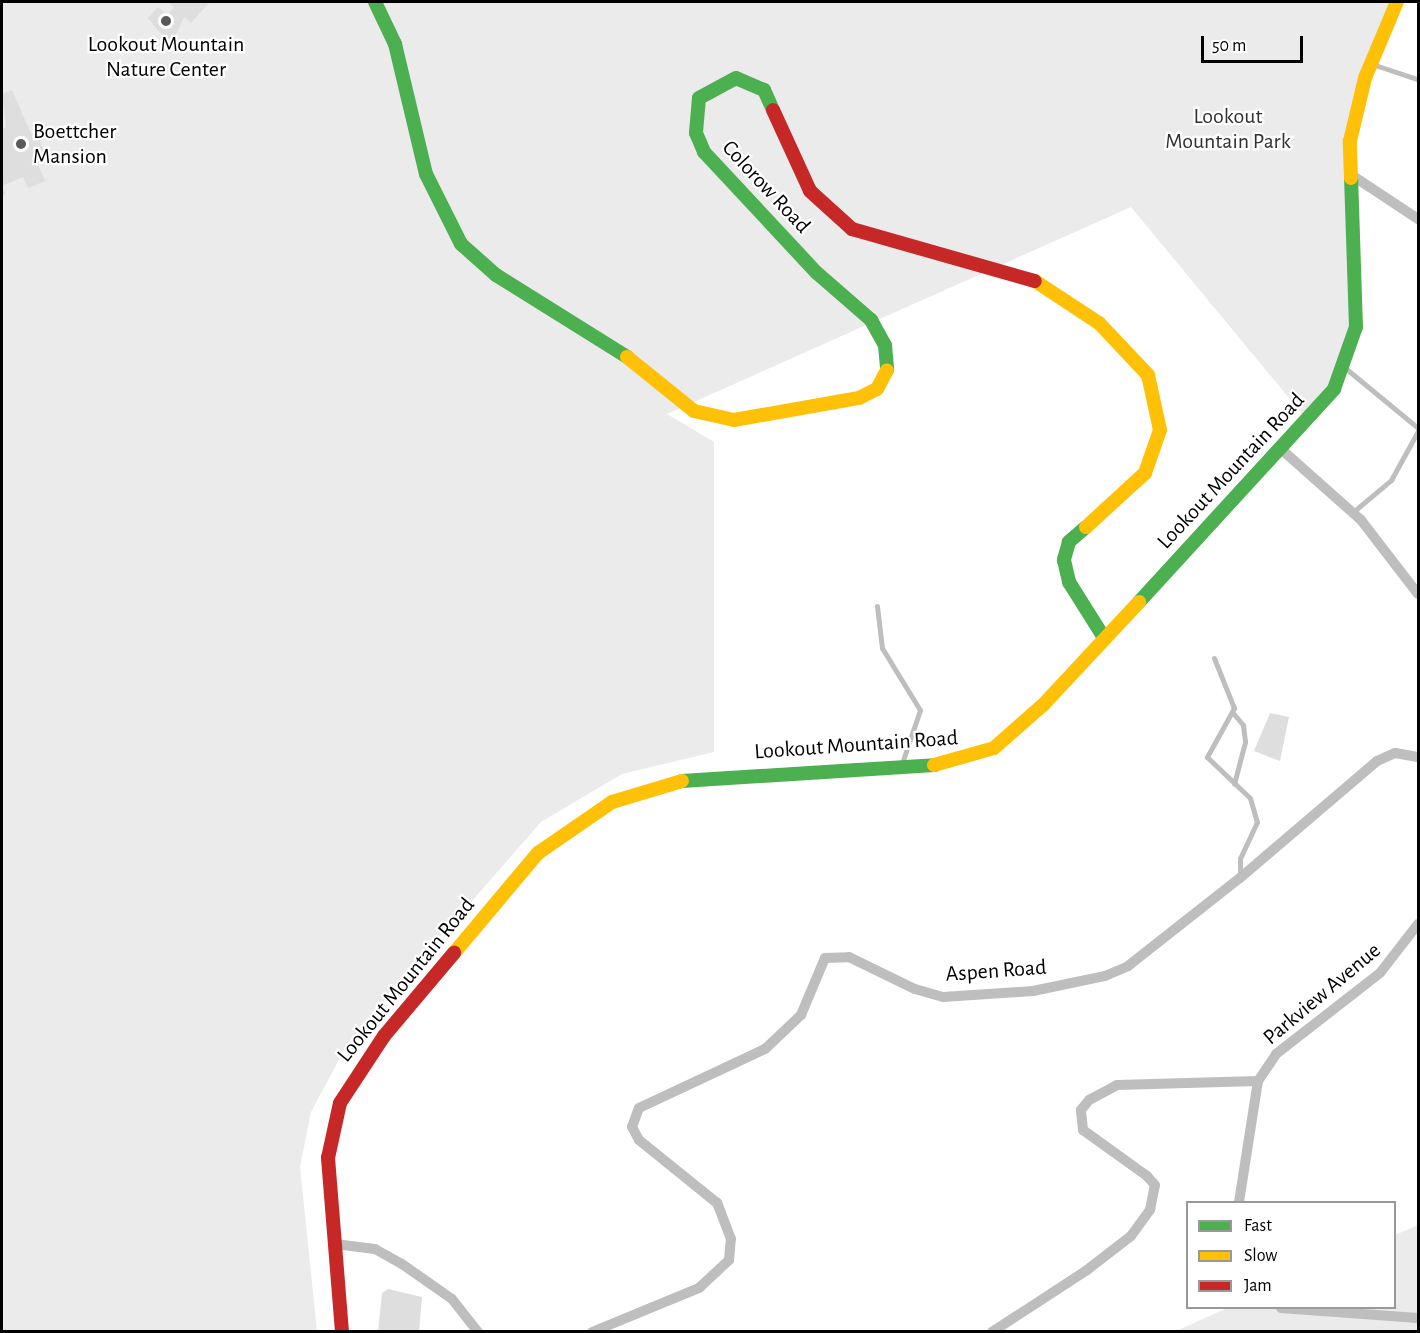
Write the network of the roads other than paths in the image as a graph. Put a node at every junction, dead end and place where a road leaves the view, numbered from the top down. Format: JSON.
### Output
{"nodes":[{"id":1,"x":375,"y":2,"type":"edge"},
{"id":2,"x":1396,"y":2,"type":"edge"},
{"id":3,"x":1370,"y":64,"type":"junction"},
{"id":4,"x":1417,"y":79,"type":"edge"},
{"id":5,"x":1350,"y":174,"type":"junction"},
{"id":6,"x":1419,"y":219,"type":"edge"},
{"id":7,"x":1344,"y":367,"type":"junction"},
{"id":8,"x":1419,"y":429,"type":"edge"},
{"id":9,"x":1281,"y":449,"type":"junction"},
{"id":10,"x":1353,"y":512,"type":"junction"},
{"id":11,"x":1419,"y":594,"type":"edge"},
{"id":12,"x":877,"y":606,"type":"dead end"},
{"id":13,"x":1103,"y":636,"type":"junction"},
{"id":14,"x":1214,"y":658,"type":"dead end"},
{"id":15,"x":1233,"y":713,"type":"junction"},
{"id":16,"x":1419,"y":757,"type":"edge"},
{"id":17,"x":901,"y":767,"type":"junction"},
{"id":18,"x":1234,"y":784,"type":"junction"},
{"id":19,"x":1240,"y":878,"type":"junction"},
{"id":20,"x":1419,"y":924,"type":"edge"},
{"id":21,"x":1258,"y":1081,"type":"junction"},
{"id":22,"x":1239,"y":1201,"type":"edge"},
{"id":23,"x":335,"y":1244,"type":"junction"},
{"id":24,"x":1295,"y":1309,"type":"edge"},
{"id":25,"x":1419,"y":1318,"type":"edge"},
{"id":26,"x":342,"y":1332,"type":"edge"},
{"id":27,"x":478,"y":1332,"type":"edge"},
{"id":28,"x":592,"y":1332,"type":"edge"},
{"id":29,"x":993,"y":1332,"type":"edge"}],
"edges":[{"from":1,"to":13,"type":"street","name":"Colorow Road"},
{"from":2,"to":3,"type":"street","name":"Lookout Mountain Road"},
{"from":3,"to":4,"type":"lane"},
{"from":3,"to":5,"type":"street","name":"Lookout Mountain Road"},
{"from":5,"to":6,"type":"street"},
{"from":5,"to":7,"type":"street","name":"Lookout Mountain Road"},
{"from":7,"to":8,"type":"lane"},
{"from":7,"to":9,"type":"street","name":"Lookout Mountain Road"},
{"from":8,"to":10,"type":"lane"},
{"from":9,"to":10,"type":"street"},
{"from":9,"to":13,"type":"street","name":"Lookout Mountain Road"},
{"from":10,"to":11,"type":"street"},
{"from":12,"to":17,"type":"lane"},
{"from":13,"to":17,"type":"street","name":"Lookout Mountain Road"},
{"from":14,"to":15,"type":"lane"},
{"from":15,"to":18,"type":"lane"},
{"from":15,"to":18,"type":"lane"},
{"from":16,"to":19,"type":"street","name":"Aspen Road"},
{"from":17,"to":23,"type":"street","name":"Lookout Mountain Road"},
{"from":18,"to":19,"type":"lane"},
{"from":19,"to":28,"type":"street","name":"Aspen Road"},
{"from":20,"to":21,"type":"street","name":"Parkview Avenue"},
{"from":21,"to":22,"type":"street","name":"Parkview Avenue"},
{"from":21,"to":29,"type":"street"},
{"from":23,"to":26,"type":"street","name":"Lookout Mountain Road"},
{"from":23,"to":27,"type":"street"},
{"from":24,"to":25,"type":"street"}]}
